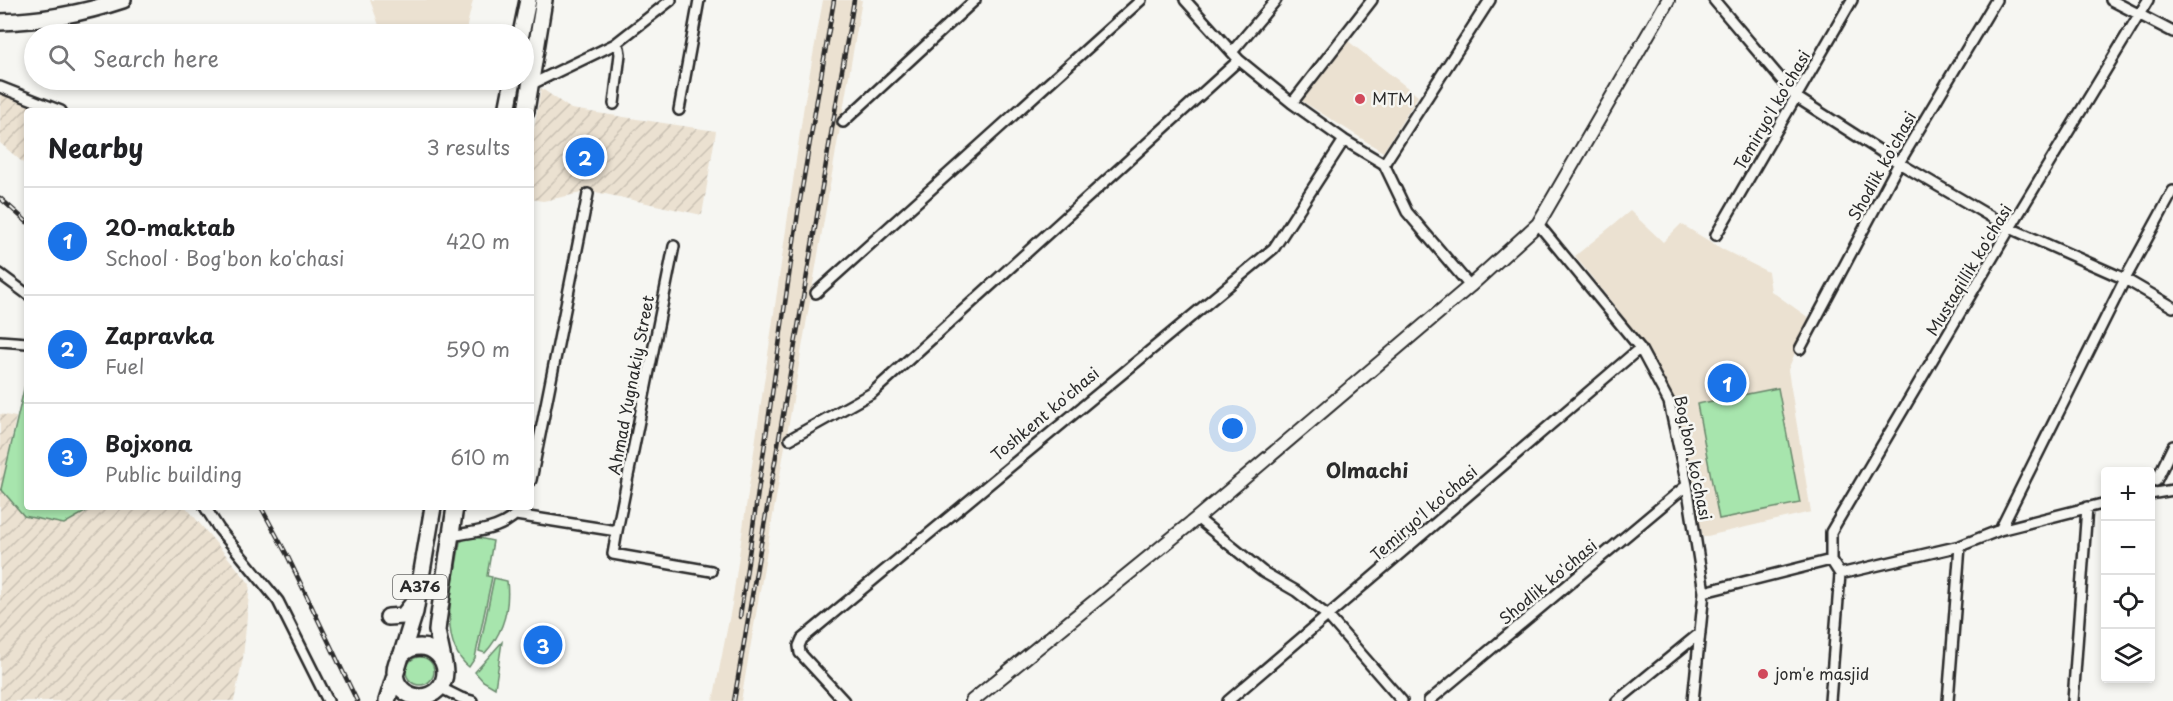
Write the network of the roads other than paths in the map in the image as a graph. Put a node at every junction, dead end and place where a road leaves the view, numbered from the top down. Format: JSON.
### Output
{"nodes":[{"id":1,"x":123,"y":0,"type":"edge"},
{"id":2,"x":528,"y":0,"type":"edge"},
{"id":3,"x":544,"y":0,"type":"edge"},
{"id":4,"x":671,"y":0,"type":"edge"},
{"id":5,"x":699,"y":0,"type":"edge"},
{"id":6,"x":975,"y":0,"type":"edge"},
{"id":7,"x":1141,"y":0,"type":"edge"},
{"id":8,"x":1185,"y":0,"type":"edge"},
{"id":9,"x":1276,"y":0,"type":"edge"},
{"id":10,"x":1372,"y":0,"type":"edge"},
{"id":11,"x":1490,"y":0,"type":"edge"},
{"id":12,"x":1668,"y":0,"type":"edge"},
{"id":13,"x":1714,"y":0,"type":"edge"},
{"id":14,"x":1852,"y":0,"type":"edge"},
{"id":15,"x":1996,"y":0,"type":"edge"},
{"id":16,"x":2111,"y":0,"type":"edge"},
{"id":17,"x":2148,"y":0,"type":"edge"},
{"id":18,"x":2139,"y":15,"type":"junction"},
{"id":19,"x":0,"y":22,"type":"edge"},
{"id":20,"x":523,"y":24,"type":"edge"},
{"id":21,"x":2173,"y":32,"type":"edge"},
{"id":22,"x":615,"y":44,"type":"junction"},
{"id":23,"x":1232,"y":51,"type":"junction"},
{"id":24,"x":1239,"y":60,"type":"junction"},
{"id":25,"x":534,"y":61,"type":"edge"},
{"id":26,"x":534,"y":83,"type":"edge"},
{"id":27,"x":0,"y":87,"type":"edge"},
{"id":28,"x":511,"y":90,"type":"edge"},
{"id":29,"x":529,"y":90,"type":"edge"},
{"id":30,"x":1797,"y":97,"type":"junction"},
{"id":31,"x":1292,"y":103,"type":"junction"},
{"id":32,"x":614,"y":104,"type":"dead end"},
{"id":33,"x":53,"y":108,"type":"edge"},
{"id":34,"x":508,"y":108,"type":"edge"},
{"id":35,"x":526,"y":108,"type":"edge"},
{"id":36,"x":679,"y":110,"type":"dead end"},
{"id":37,"x":843,"y":122,"type":"dead end"},
{"id":38,"x":1344,"y":140,"type":"junction"},
{"id":39,"x":1899,"y":163,"type":"junction"},
{"id":40,"x":1384,"y":164,"type":"junction"},
{"id":41,"x":2173,"y":191,"type":"edge"},
{"id":42,"x":588,"y":194,"type":"dead end"},
{"id":43,"x":1538,"y":224,"type":"junction"},
{"id":44,"x":2010,"y":228,"type":"junction"},
{"id":45,"x":1716,"y":234,"type":"dead end"},
{"id":46,"x":674,"y":246,"type":"dead end"},
{"id":47,"x":0,"y":274,"type":"edge"},
{"id":48,"x":2125,"y":279,"type":"junction"},
{"id":49,"x":1470,"y":286,"type":"junction"},
{"id":50,"x":24,"y":292,"type":"edge"},
{"id":51,"x":816,"y":293,"type":"dead end"},
{"id":52,"x":2173,"y":307,"type":"edge"},
{"id":53,"x":0,"y":341,"type":"edge"},
{"id":54,"x":24,"y":343,"type":"edge"},
{"id":55,"x":1640,"y":348,"type":"junction"},
{"id":56,"x":1800,"y":349,"type":"dead end"},
{"id":57,"x":790,"y":439,"type":"dead end"},
{"id":58,"x":2173,"y":446,"type":"edge"},
{"id":59,"x":534,"y":465,"type":"edge"},
{"id":60,"x":2156,"y":481,"type":"dead end"},
{"id":61,"x":1687,"y":485,"type":"junction"},
{"id":62,"x":2173,"y":490,"type":"edge"},
{"id":63,"x":2155,"y":493,"type":"edge"},
{"id":64,"x":2101,"y":504,"type":"edge"},
{"id":65,"x":2087,"y":507,"type":"junction"},
{"id":66,"x":207,"y":510,"type":"edge"},
{"id":67,"x":432,"y":510,"type":"edge"},
{"id":68,"x":454,"y":510,"type":"edge"},
{"id":69,"x":519,"y":511,"type":"edge"},
{"id":70,"x":1197,"y":518,"type":"junction"},
{"id":71,"x":2000,"y":530,"type":"junction"},
{"id":72,"x":617,"y":531,"type":"junction"},
{"id":73,"x":450,"y":536,"type":"junction"},
{"id":74,"x":1960,"y":546,"type":"junction"},
{"id":75,"x":1831,"y":560,"type":"junction"},
{"id":76,"x":711,"y":571,"type":"dead end"},
{"id":77,"x":1840,"y":574,"type":"junction"},
{"id":78,"x":1704,"y":592,"type":"junction"},
{"id":79,"x":418,"y":597,"type":"junction"},
{"id":80,"x":1328,"y":616,"type":"junction"},
{"id":81,"x":388,"y":617,"type":"dead end"},
{"id":82,"x":1700,"y":633,"type":"junction"},
{"id":83,"x":397,"y":664,"type":"junction"},
{"id":84,"x":444,"y":664,"type":"junction"},
{"id":85,"x":440,"y":692,"type":"edge"},
{"id":86,"x":409,"y":696,"type":"edge"},
{"id":87,"x":328,"y":701,"type":"edge"},
{"id":88,"x":387,"y":701,"type":"edge"},
{"id":89,"x":472,"y":701,"type":"edge"},
{"id":90,"x":844,"y":701,"type":"edge"},
{"id":91,"x":972,"y":701,"type":"edge"},
{"id":92,"x":1228,"y":701,"type":"edge"},
{"id":93,"x":1402,"y":701,"type":"edge"},
{"id":94,"x":1429,"y":701,"type":"edge"},
{"id":95,"x":1617,"y":701,"type":"edge"},
{"id":96,"x":1693,"y":701,"type":"edge"},
{"id":97,"x":1830,"y":701,"type":"edge"},
{"id":98,"x":1948,"y":701,"type":"edge"},
{"id":99,"x":2073,"y":701,"type":"edge"}],
"edges":[{"from":1,"to":19,"type":"main road"},
{"from":2,"to":20,"type":"main road"},
{"from":3,"to":25,"type":"main road"},
{"from":4,"to":22,"type":"street"},
{"from":5,"to":36,"type":"street"},
{"from":6,"to":37,"type":"street"},
{"from":7,"to":51,"type":"street"},
{"from":8,"to":23,"type":"street"},
{"from":9,"to":23,"type":"street"},
{"from":10,"to":31,"type":"street"},
{"from":11,"to":40,"type":"street"},
{"from":12,"to":43,"type":"street"},
{"from":13,"to":30,"type":"street"},
{"from":14,"to":30,"type":"street","name":"Temiryo'l ko'chasi"},
{"from":15,"to":39,"type":"street","name":"Shodlik ko'chasi"},
{"from":16,"to":18,"type":"street"},
{"from":17,"to":18,"type":"street","name":"Mustaqillik ko'chasi"},
{"from":18,"to":21,"type":"street"},
{"from":18,"to":44,"type":"street","name":"Mustaqillik ko'chasi"},
{"from":22,"to":26,"type":"street"},
{"from":22,"to":32,"type":"street"},
{"from":23,"to":24,"type":"street"},
{"from":24,"to":31,"type":"street"},
{"from":24,"to":57,"type":"street"},
{"from":27,"to":33,"type":"street"},
{"from":28,"to":34,"type":"main road"},
{"from":29,"to":35,"type":"main road"},
{"from":30,"to":39,"type":"street"},
{"from":30,"to":45,"type":"street","name":"Temiryo'l ko'chasi"},
{"from":31,"to":38,"type":"street"},
{"from":38,"to":40,"type":"street"},
{"from":38,"to":90,"type":"street","name":"Toshkent ko'chasi"},
{"from":39,"to":44,"type":"street"},
{"from":39,"to":56,"type":"street","name":"Shodlik ko'chasi"},
{"from":40,"to":49,"type":"street"},
{"from":41,"to":48,"type":"street"},
{"from":42,"to":59,"type":"street"},
{"from":43,"to":49,"type":"street"},
{"from":43,"to":55,"type":"street","name":"Bog'bon ko'chasi"},
{"from":44,"to":48,"type":"street"},
{"from":44,"to":75,"type":"street","name":"Mustaqillik ko'chasi"},
{"from":46,"to":72,"type":"street","name":"Ahmad Yugnakiy Street"},
{"from":47,"to":50,"type":"street"},
{"from":48,"to":52,"type":"street"},
{"from":48,"to":71,"type":"street"},
{"from":49,"to":70,"type":"street"},
{"from":53,"to":54,"type":"street"},
{"from":55,"to":61,"type":"street","name":"Bog'bon ko'chasi"},
{"from":55,"to":80,"type":"street","name":"Temiryo'l ko'chasi"},
{"from":58,"to":60,"type":"street"},
{"from":61,"to":78,"type":"street","name":"Bog'bon ko'chasi"},
{"from":61,"to":94,"type":"street","name":"Shodlik ko'chasi"},
{"from":62,"to":63,"type":"street"},
{"from":64,"to":65,"type":"street"},
{"from":65,"to":71,"type":"street"},
{"from":65,"to":99,"type":"street"},
{"from":66,"to":87,"type":"street"},
{"from":67,"to":79,"type":"main road","number":"A376"},
{"from":68,"to":73,"type":"main road"},
{"from":69,"to":72,"type":"street"},
{"from":69,"to":73,"type":"street"},
{"from":70,"to":80,"type":"street"},
{"from":70,"to":91,"type":"street"},
{"from":71,"to":74,"type":"street"},
{"from":72,"to":76,"type":"street","name":"Ahmad Yugnakiy Street"},
{"from":73,"to":84,"type":"main road"},
{"from":74,"to":77,"type":"street"},
{"from":74,"to":98,"type":"street"},
{"from":75,"to":77,"type":"street"},
{"from":75,"to":78,"type":"street"},
{"from":77,"to":97,"type":"street"},
{"from":78,"to":82,"type":"street","name":"Bog'bon ko'chasi"},
{"from":79,"to":81,"type":"main road"},
{"from":79,"to":83,"type":"main road","number":"A376"},
{"from":80,"to":92,"type":"street","name":"Temiryo'l ko'chasi"},
{"from":80,"to":93,"type":"street"},
{"from":82,"to":95,"type":"street"},
{"from":82,"to":96,"type":"street","name":"Bog'bon ko'chasi"},
{"from":83,"to":84,"type":"main road"},
{"from":83,"to":86,"type":"main road"},
{"from":83,"to":88,"type":"main road"},
{"from":84,"to":85,"type":"main road"},
{"from":85,"to":86,"type":"main road"},
{"from":85,"to":89,"type":"street"}]}
